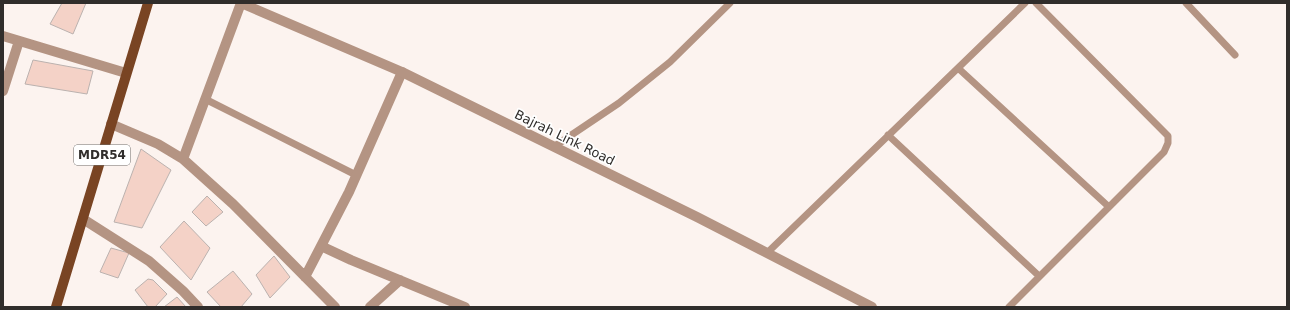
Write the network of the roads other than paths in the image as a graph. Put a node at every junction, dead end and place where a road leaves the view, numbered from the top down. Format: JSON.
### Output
{"nodes":[{"id":1,"x":148,"y":3,"type":"edge"},
{"id":2,"x":241,"y":3,"type":"edge"},
{"id":3,"x":730,"y":3,"type":"edge"},
{"id":4,"x":1025,"y":3,"type":"edge"},
{"id":5,"x":1036,"y":3,"type":"edge"},
{"id":6,"x":1186,"y":3,"type":"edge"},
{"id":7,"x":3,"y":36,"type":"edge"},
{"id":8,"x":19,"y":41,"type":"junction"},
{"id":9,"x":1235,"y":55,"type":"dead end"},
{"id":10,"x":958,"y":68,"type":"junction"},
{"id":11,"x":402,"y":72,"type":"junction"},
{"id":12,"x":126,"y":73,"type":"junction"},
{"id":13,"x":3,"y":91,"type":"edge"},
{"id":14,"x":205,"y":99,"type":"junction"},
{"id":15,"x":111,"y":124,"type":"junction"},
{"id":16,"x":888,"y":135,"type":"junction"},
{"id":17,"x":555,"y":146,"type":"junction"},
{"id":18,"x":183,"y":160,"type":"junction"},
{"id":19,"x":356,"y":175,"type":"junction"},
{"id":20,"x":1110,"y":207,"type":"junction"},
{"id":21,"x":83,"y":219,"type":"junction"},
{"id":22,"x":321,"y":246,"type":"junction"},
{"id":23,"x":767,"y":253,"type":"junction"},
{"id":24,"x":1039,"y":276,"type":"junction"},
{"id":25,"x":305,"y":277,"type":"junction"},
{"id":26,"x":400,"y":280,"type":"junction"},
{"id":27,"x":56,"y":307,"type":"edge"},
{"id":28,"x":198,"y":307,"type":"edge"},
{"id":29,"x":335,"y":307,"type":"edge"},
{"id":30,"x":370,"y":307,"type":"edge"},
{"id":31,"x":465,"y":307,"type":"edge"},
{"id":32,"x":872,"y":307,"type":"edge"},
{"id":33,"x":1009,"y":307,"type":"edge"}],
"edges":[{"from":1,"to":12,"type":"main road","number":"MDR54"},
{"from":2,"to":11,"type":"street","name":"Bajrah Link Road"},
{"from":2,"to":14,"type":"street"},
{"from":3,"to":17,"type":"lane"},
{"from":4,"to":10,"type":"lane"},
{"from":5,"to":20,"type":"lane"},
{"from":6,"to":9,"type":"lane"},
{"from":7,"to":8,"type":"street"},
{"from":8,"to":12,"type":"street"},
{"from":8,"to":13,"type":"street"},
{"from":10,"to":16,"type":"lane"},
{"from":10,"to":20,"type":"lane"},
{"from":11,"to":17,"type":"street","name":"Bajrah Link Road"},
{"from":11,"to":19,"type":"street"},
{"from":12,"to":15,"type":"main road","number":"MDR54"},
{"from":14,"to":18,"type":"street"},
{"from":14,"to":19,"type":"lane"},
{"from":15,"to":18,"type":"street"},
{"from":15,"to":21,"type":"main road","number":"MDR54"},
{"from":16,"to":23,"type":"lane"},
{"from":16,"to":24,"type":"lane"},
{"from":17,"to":23,"type":"street","name":"Bajrah Link Road"},
{"from":18,"to":25,"type":"street"},
{"from":19,"to":22,"type":"street"},
{"from":20,"to":24,"type":"lane"},
{"from":21,"to":27,"type":"main road","number":"MDR54"},
{"from":21,"to":28,"type":"street"},
{"from":22,"to":25,"type":"street"},
{"from":22,"to":26,"type":"street"},
{"from":23,"to":32,"type":"street","name":"Bajrah Link Road"},
{"from":24,"to":33,"type":"lane"},
{"from":25,"to":29,"type":"street"},
{"from":26,"to":30,"type":"street"},
{"from":26,"to":31,"type":"street"}]}
